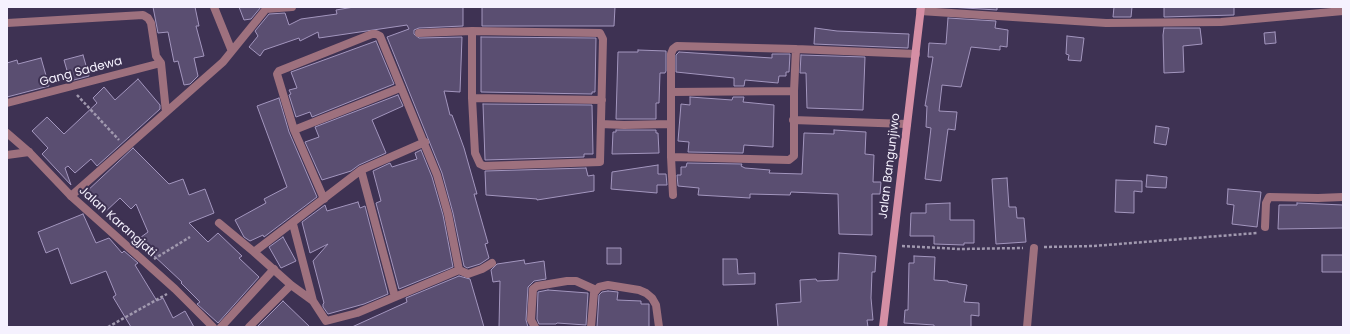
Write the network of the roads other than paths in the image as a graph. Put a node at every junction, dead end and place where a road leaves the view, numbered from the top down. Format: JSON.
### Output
{"nodes":[{"id":1,"x":214,"y":7,"type":"edge"},
{"id":2,"x":292,"y":7,"type":"edge"},
{"id":3,"x":266,"y":8,"type":"edge"},
{"id":4,"x":921,"y":9,"type":"edge"},
{"id":5,"x":1343,"y":11,"type":"edge"},
{"id":6,"x":7,"y":23,"type":"edge"},
{"id":7,"x":472,"y":31,"type":"junction"},
{"id":8,"x":419,"y":33,"type":"dead end"},
{"id":9,"x":231,"y":49,"type":"junction"},
{"id":10,"x":796,"y":49,"type":"junction"},
{"id":11,"x":916,"y":54,"type":"junction"},
{"id":12,"x":161,"y":63,"type":"junction"},
{"id":13,"x":400,"y":88,"type":"junction"},
{"id":14,"x":794,"y":91,"type":"junction"},
{"id":15,"x":671,"y":92,"type":"junction"},
{"id":16,"x":472,"y":98,"type":"junction"},
{"id":17,"x":602,"y":100,"type":"junction"},
{"id":18,"x":7,"y":104,"type":"edge"},
{"id":19,"x":166,"y":112,"type":"junction"},
{"id":20,"x":793,"y":120,"type":"junction"},
{"id":21,"x":601,"y":124,"type":"junction"},
{"id":22,"x":671,"y":124,"type":"junction"},
{"id":23,"x":907,"y":124,"type":"junction"},
{"id":24,"x":294,"y":130,"type":"junction"},
{"id":25,"x":7,"y":133,"type":"edge"},
{"id":26,"x":425,"y":142,"type":"junction"},
{"id":27,"x":29,"y":152,"type":"junction"},
{"id":28,"x":7,"y":155,"type":"edge"},
{"id":29,"x":671,"y":157,"type":"junction"},
{"id":30,"x":361,"y":170,"type":"junction"},
{"id":31,"x":673,"y":195,"type":"dead end"},
{"id":32,"x":71,"y":196,"type":"junction"},
{"id":33,"x":1343,"y":197,"type":"edge"},
{"id":34,"x":324,"y":199,"type":"junction"},
{"id":35,"x":218,"y":223,"type":"dead end"},
{"id":36,"x":293,"y":224,"type":"junction"},
{"id":37,"x":1265,"y":227,"type":"road end"},
{"id":38,"x":1034,"y":248,"type":"road end"},
{"id":39,"x":254,"y":252,"type":"junction"},
{"id":40,"x":492,"y":263,"type":"dead end"},
{"id":41,"x":274,"y":269,"type":"junction"},
{"id":42,"x":459,"y":270,"type":"junction"},
{"id":43,"x":291,"y":285,"type":"junction"},
{"id":44,"x":596,"y":290,"type":"junction"},
{"id":45,"x":395,"y":297,"type":"junction"},
{"id":46,"x":313,"y":301,"type":"junction"},
{"id":47,"x":213,"y":327,"type":"edge"},
{"id":48,"x":221,"y":327,"type":"edge"},
{"id":49,"x":249,"y":327,"type":"edge"},
{"id":50,"x":535,"y":327,"type":"edge"},
{"id":51,"x":591,"y":327,"type":"edge"},
{"id":52,"x":659,"y":327,"type":"edge"},
{"id":53,"x":883,"y":327,"type":"edge"},
{"id":54,"x":1027,"y":327,"type":"edge"}],
"edges":[{"from":1,"to":9,"type":"street"},
{"from":2,"to":3,"type":"street"},
{"from":3,"to":9,"type":"street"},
{"from":4,"to":5,"type":"street"},
{"from":4,"to":11,"type":"main road","name":"Jalan Bangunjiwo"},
{"from":6,"to":12,"type":"street"},
{"from":7,"to":8,"type":"street"},
{"from":7,"to":16,"type":"street"},
{"from":7,"to":17,"type":"street"},
{"from":9,"to":19,"type":"street"},
{"from":10,"to":11,"type":"street"},
{"from":10,"to":14,"type":"street"},
{"from":10,"to":15,"type":"street"},
{"from":11,"to":23,"type":"main road","name":"Jalan Bangunjiwo"},
{"from":12,"to":18,"type":"street","name":"Gang Sadewa"},
{"from":12,"to":19,"type":"street"},
{"from":13,"to":24,"type":"street"},
{"from":13,"to":24,"type":"street"},
{"from":13,"to":26,"type":"street"},
{"from":14,"to":15,"type":"street"},
{"from":14,"to":20,"type":"street"},
{"from":15,"to":22,"type":"street"},
{"from":16,"to":17,"type":"street"},
{"from":16,"to":21,"type":"street"},
{"from":17,"to":21,"type":"street"},
{"from":19,"to":32,"type":"street"},
{"from":20,"to":23,"type":"street"},
{"from":20,"to":29,"type":"street"},
{"from":21,"to":22,"type":"street"},
{"from":22,"to":29,"type":"street"},
{"from":23,"to":53,"type":"main road","name":"Jalan Bangunjiwo"},
{"from":24,"to":34,"type":"street"},
{"from":25,"to":27,"type":"street","name":"Jalan Karangjati"},
{"from":26,"to":30,"type":"street"},
{"from":26,"to":42,"type":"street"},
{"from":27,"to":28,"type":"street"},
{"from":27,"to":32,"type":"street","name":"Jalan Karangjati"},
{"from":29,"to":31,"type":"street"},
{"from":30,"to":34,"type":"street"},
{"from":30,"to":45,"type":"street"},
{"from":32,"to":47,"type":"street","name":"Jalan Karangjati"},
{"from":33,"to":37,"type":"street"},
{"from":34,"to":36,"type":"street"},
{"from":35,"to":39,"type":"street"},
{"from":36,"to":39,"type":"street"},
{"from":36,"to":46,"type":"street"},
{"from":38,"to":54,"type":"street"},
{"from":39,"to":41,"type":"street"},
{"from":40,"to":42,"type":"street"},
{"from":41,"to":43,"type":"street"},
{"from":41,"to":48,"type":"street"},
{"from":42,"to":45,"type":"street"},
{"from":43,"to":46,"type":"street"},
{"from":43,"to":49,"type":"street"},
{"from":44,"to":50,"type":"street"},
{"from":44,"to":51,"type":"street"},
{"from":44,"to":52,"type":"street"},
{"from":45,"to":46,"type":"street"}]}
